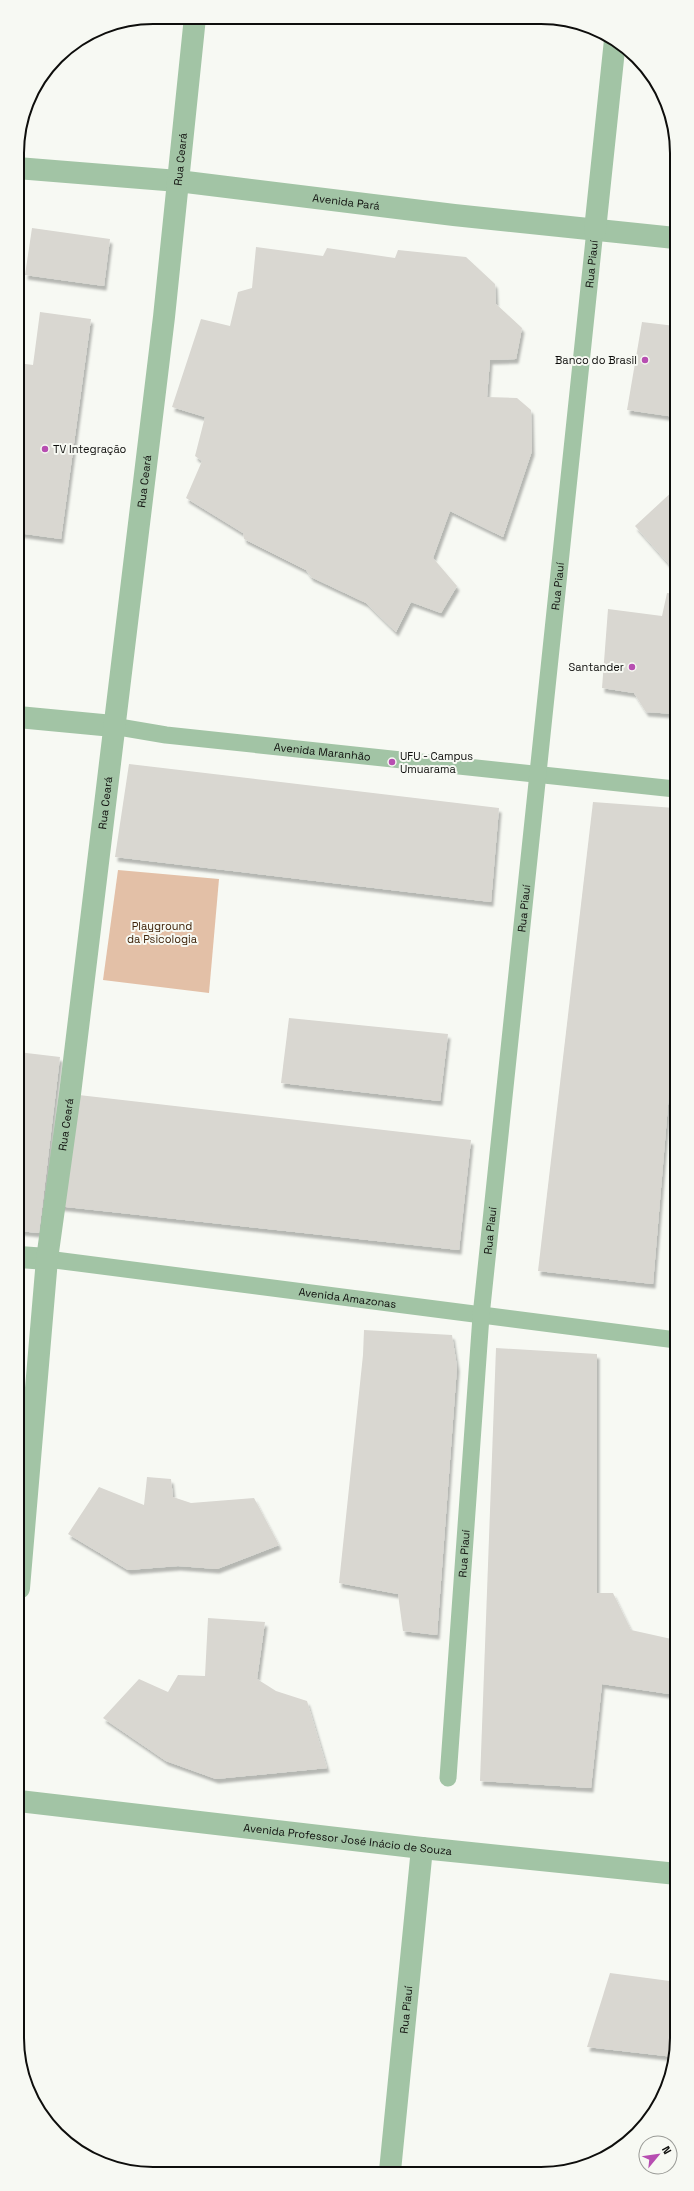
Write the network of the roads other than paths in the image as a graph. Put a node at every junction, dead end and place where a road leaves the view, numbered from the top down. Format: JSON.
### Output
{"nodes":[{"id":1,"x":194,"y":24,"type":"edge"},
{"id":2,"x":614,"y":48,"type":"edge"},
{"id":3,"x":24,"y":169,"type":"edge"},
{"id":4,"x":178,"y":181,"type":"junction"},
{"id":5,"x":595,"y":230,"type":"junction"},
{"id":6,"x":670,"y":238,"type":"edge"},
{"id":7,"x":24,"y":717,"type":"edge"},
{"id":8,"x":113,"y":726,"type":"junction"},
{"id":9,"x":538,"y":774,"type":"junction"},
{"id":10,"x":670,"y":789,"type":"edge"},
{"id":11,"x":24,"y":1257,"type":"edge"},
{"id":12,"x":47,"y":1259,"type":"junction"},
{"id":13,"x":481,"y":1316,"type":"junction"},
{"id":14,"x":670,"y":1339,"type":"edge"},
{"id":15,"x":24,"y":1529,"type":"edge"},
{"id":16,"x":448,"y":1778,"type":"dead end"},
{"id":17,"x":24,"y":1802,"type":"edge"},
{"id":18,"x":422,"y":1848,"type":"junction"},
{"id":19,"x":670,"y":1873,"type":"edge"},
{"id":20,"x":390,"y":2167,"type":"edge"}],
"edges":[{"from":1,"to":4,"type":"street","name":"Rua Ceará"},
{"from":2,"to":5,"type":"street","name":"Rua Piauí"},
{"from":3,"to":4,"type":"street","name":"Avenida Pará"},
{"from":4,"to":5,"type":"street","name":"Avenida Pará"},
{"from":4,"to":8,"type":"street","name":"Rua Ceará"},
{"from":5,"to":6,"type":"street","name":"Avenida Pará"},
{"from":5,"to":9,"type":"lane","name":"Rua Piauí"},
{"from":7,"to":8,"type":"street","name":"Avenida Maranhão"},
{"from":8,"to":9,"type":"lane","name":"Avenida Maranhão"},
{"from":8,"to":12,"type":"street","name":"Rua Ceará"},
{"from":9,"to":10,"type":"lane","name":"Avenida Maranhão"},
{"from":9,"to":13,"type":"lane","name":"Rua Piauí"},
{"from":11,"to":12,"type":"street","name":"Avenida Amazonas"},
{"from":12,"to":13,"type":"lane","name":"Avenida Amazonas"},
{"from":12,"to":15,"type":"street","name":"Rua Ceará"},
{"from":13,"to":14,"type":"lane","name":"Avenida Amazonas"},
{"from":13,"to":16,"type":"lane","name":"Rua Piauí"},
{"from":17,"to":18,"type":"street","name":"Avenida Professor José Inácio de Souza"},
{"from":18,"to":19,"type":"street","name":"Avenida Professor José Inácio de Souza"},
{"from":18,"to":20,"type":"street","name":"Rua Piauí"}]}
